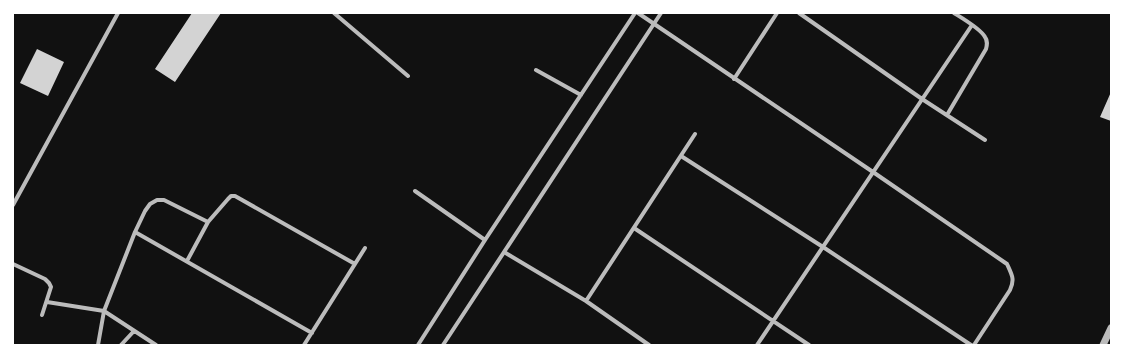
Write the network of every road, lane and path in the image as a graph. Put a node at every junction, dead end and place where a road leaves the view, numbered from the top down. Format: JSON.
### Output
{"nodes":[{"id":1,"x":118,"y":13,"type":"edge"},
{"id":2,"x":334,"y":13,"type":"edge"},
{"id":3,"x":635,"y":13,"type":"edge"},
{"id":4,"x":638,"y":13,"type":"edge"},
{"id":5,"x":661,"y":13,"type":"edge"},
{"id":6,"x":777,"y":13,"type":"edge"},
{"id":7,"x":799,"y":13,"type":"edge"},
{"id":8,"x":954,"y":13,"type":"edge"},
{"id":9,"x":654,"y":24,"type":"junction"},
{"id":10,"x":972,"y":25,"type":"junction"},
{"id":11,"x":536,"y":70,"type":"dead end"},
{"id":12,"x":408,"y":76,"type":"dead end"},
{"id":13,"x":734,"y":79,"type":"junction"},
{"id":14,"x":580,"y":95,"type":"junction"},
{"id":15,"x":922,"y":99,"type":"junction"},
{"id":16,"x":947,"y":115,"type":"junction"},
{"id":17,"x":695,"y":134,"type":"dead end"},
{"id":18,"x":985,"y":140,"type":"dead end"},
{"id":19,"x":681,"y":156,"type":"junction"},
{"id":20,"x":873,"y":172,"type":"junction"},
{"id":21,"x":415,"y":191,"type":"dead end"},
{"id":22,"x":13,"y":205,"type":"edge"},
{"id":23,"x":208,"y":222,"type":"junction"},
{"id":24,"x":634,"y":228,"type":"junction"},
{"id":25,"x":135,"y":232,"type":"junction"},
{"id":26,"x":485,"y":240,"type":"junction"},
{"id":27,"x":823,"y":247,"type":"junction"},
{"id":28,"x":365,"y":248,"type":"dead end"},
{"id":29,"x":504,"y":252,"type":"junction"},
{"id":30,"x":187,"y":261,"type":"junction"},
{"id":31,"x":13,"y":264,"type":"edge"},
{"id":32,"x":355,"y":264,"type":"junction"},
{"id":33,"x":586,"y":301,"type":"junction"},
{"id":34,"x":47,"y":302,"type":"junction"},
{"id":35,"x":104,"y":311,"type":"junction"},
{"id":36,"x":42,"y":315,"type":"dead end"},
{"id":37,"x":773,"y":322,"type":"junction"},
{"id":38,"x":1111,"y":328,"type":"edge"},
{"id":39,"x":134,"y":331,"type":"junction"},
{"id":40,"x":312,"y":333,"type":"junction"},
{"id":41,"x":98,"y":345,"type":"edge"},
{"id":42,"x":121,"y":345,"type":"edge"},
{"id":43,"x":156,"y":345,"type":"edge"},
{"id":44,"x":304,"y":345,"type":"edge"},
{"id":45,"x":418,"y":345,"type":"edge"},
{"id":46,"x":443,"y":345,"type":"edge"},
{"id":47,"x":649,"y":345,"type":"edge"},
{"id":48,"x":757,"y":345,"type":"edge"},
{"id":49,"x":809,"y":345,"type":"edge"},
{"id":50,"x":971,"y":345,"type":"edge"},
{"id":51,"x":974,"y":345,"type":"edge"},
{"id":52,"x":1103,"y":345,"type":"edge"}],
"edges":[{"from":1,"to":22,"type":"street"},
{"from":2,"to":12,"type":"street"},
{"from":3,"to":14,"type":"street"},
{"from":4,"to":9,"type":"street"},
{"from":5,"to":9,"type":"street"},
{"from":6,"to":13,"type":"street"},
{"from":7,"to":15,"type":"street"},
{"from":8,"to":10,"type":"street"},
{"from":9,"to":13,"type":"street"},
{"from":9,"to":29,"type":"street"},
{"from":10,"to":15,"type":"street"},
{"from":10,"to":16,"type":"street"},
{"from":11,"to":14,"type":"street"},
{"from":13,"to":20,"type":"street"},
{"from":14,"to":26,"type":"street"},
{"from":15,"to":16,"type":"street"},
{"from":15,"to":20,"type":"street"},
{"from":16,"to":18,"type":"street"},
{"from":17,"to":19,"type":"street"},
{"from":19,"to":24,"type":"street"},
{"from":19,"to":27,"type":"street"},
{"from":20,"to":27,"type":"street"},
{"from":20,"to":51,"type":"street"},
{"from":21,"to":26,"type":"street"},
{"from":23,"to":25,"type":"street"},
{"from":23,"to":30,"type":"street"},
{"from":23,"to":32,"type":"street"},
{"from":24,"to":33,"type":"street"},
{"from":24,"to":37,"type":"street"},
{"from":25,"to":30,"type":"street"},
{"from":25,"to":35,"type":"street"},
{"from":26,"to":45,"type":"street"},
{"from":27,"to":37,"type":"street"},
{"from":27,"to":50,"type":"street"},
{"from":28,"to":32,"type":"street"},
{"from":29,"to":33,"type":"street"},
{"from":29,"to":46,"type":"street"},
{"from":30,"to":40,"type":"street"},
{"from":31,"to":34,"type":"street"},
{"from":32,"to":40,"type":"street"},
{"from":33,"to":47,"type":"street"},
{"from":34,"to":35,"type":"street"},
{"from":34,"to":36,"type":"street"},
{"from":35,"to":39,"type":"street"},
{"from":35,"to":41,"type":"street"},
{"from":37,"to":48,"type":"street"},
{"from":37,"to":49,"type":"street"},
{"from":38,"to":52,"type":"street"},
{"from":39,"to":42,"type":"street"},
{"from":39,"to":43,"type":"street"},
{"from":40,"to":44,"type":"street"}]}
